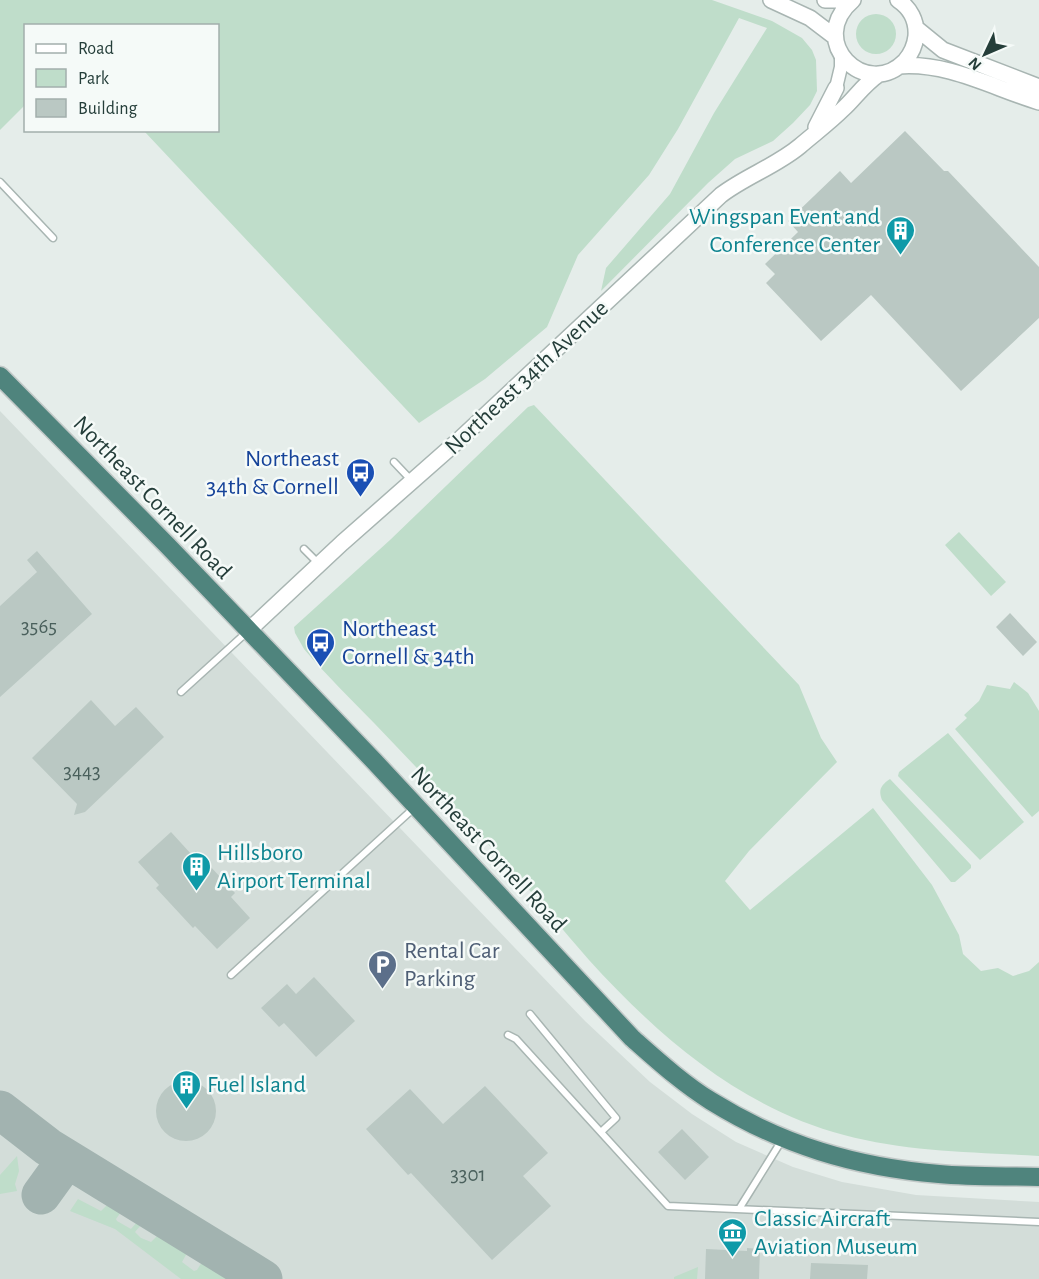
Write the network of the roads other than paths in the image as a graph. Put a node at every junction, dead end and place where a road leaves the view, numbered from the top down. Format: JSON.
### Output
{"nodes":[{"id":1,"x":771,"y":0,"type":"edge"},
{"id":2,"x":825,"y":0,"type":"edge"},
{"id":3,"x":853,"y":0,"type":"edge"},
{"id":4,"x":906,"y":3,"type":"edge"},
{"id":5,"x":916,"y":28,"type":"junction"},
{"id":6,"x":835,"y":38,"type":"junction"},
{"id":7,"x":841,"y":56,"type":"junction"},
{"id":8,"x":899,"y":66,"type":"junction"},
{"id":9,"x":879,"y":74,"type":"junction"},
{"id":10,"x":1039,"y":87,"type":"edge"},
{"id":11,"x":836,"y":88,"type":"joint"},
{"id":12,"x":1039,"y":102,"type":"edge"},
{"id":13,"x":811,"y":135,"type":"junction"},
{"id":14,"x":0,"y":182,"type":"edge"},
{"id":15,"x":53,"y":238,"type":"dead end"},
{"id":16,"x":0,"y":376,"type":"edge"},
{"id":17,"x":394,"y":462,"type":"dead end"},
{"id":18,"x":412,"y":481,"type":"junction"},
{"id":19,"x":304,"y":549,"type":"dead end"},
{"id":20,"x":319,"y":564,"type":"junction"},
{"id":21,"x":249,"y":630,"type":"junction"},
{"id":22,"x":181,"y":692,"type":"dead end"},
{"id":23,"x":417,"y":806,"type":"junction"},
{"id":24,"x":231,"y":975,"type":"dead end"},
{"id":25,"x":530,"y":1014,"type":"dead end"},
{"id":26,"x":508,"y":1035,"type":"dead end"},
{"id":27,"x":602,"y":1131,"type":"junction"},
{"id":28,"x":782,"y":1139,"type":"junction"},
{"id":29,"x":1039,"y":1177,"type":"edge"},
{"id":30,"x":739,"y":1209,"type":"junction"},
{"id":31,"x":1039,"y":1222,"type":"edge"}],
"edges":[{"from":1,"to":6,"type":"street"},
{"from":2,"to":3,"type":"street"},
{"from":3,"to":6,"type":"street"},
{"from":4,"to":5,"type":"street"},
{"from":5,"to":8,"type":"street"},
{"from":5,"to":10,"type":"street"},
{"from":6,"to":7,"type":"street"},
{"from":7,"to":9,"type":"street"},
{"from":7,"to":11,"type":"street","name":"Northeast 34th Avenue"},
{"from":8,"to":9,"type":"street","name":"Northeast 34th Avenue"},
{"from":8,"to":12,"type":"street"},
{"from":9,"to":13,"type":"street","name":"Northeast 34th Avenue"},
{"from":11,"to":13,"type":"street","name":"Northeast 34th Avenue"},
{"from":13,"to":18,"type":"street","name":"Northeast 34th Avenue"},
{"from":14,"to":15,"type":"lane"},
{"from":16,"to":21,"type":"highway","name":"Northeast Cornell Road"},
{"from":17,"to":18,"type":"lane"},
{"from":18,"to":20,"type":"street","name":"Northeast 34th Avenue"},
{"from":19,"to":20,"type":"lane"},
{"from":20,"to":21,"type":"street","name":"Northeast 34th Avenue"},
{"from":21,"to":22,"type":"lane"},
{"from":21,"to":23,"type":"highway","name":"Northeast Cornell Road"},
{"from":23,"to":24,"type":"lane"},
{"from":23,"to":28,"type":"highway","name":"Northeast Cornell Road"},
{"from":25,"to":27,"type":"lane"},
{"from":26,"to":27,"type":"lane"},
{"from":27,"to":30,"type":"lane"},
{"from":28,"to":29,"type":"highway","name":"Northeast Cornell Road"},
{"from":28,"to":30,"type":"lane"},
{"from":30,"to":31,"type":"lane"}]}
